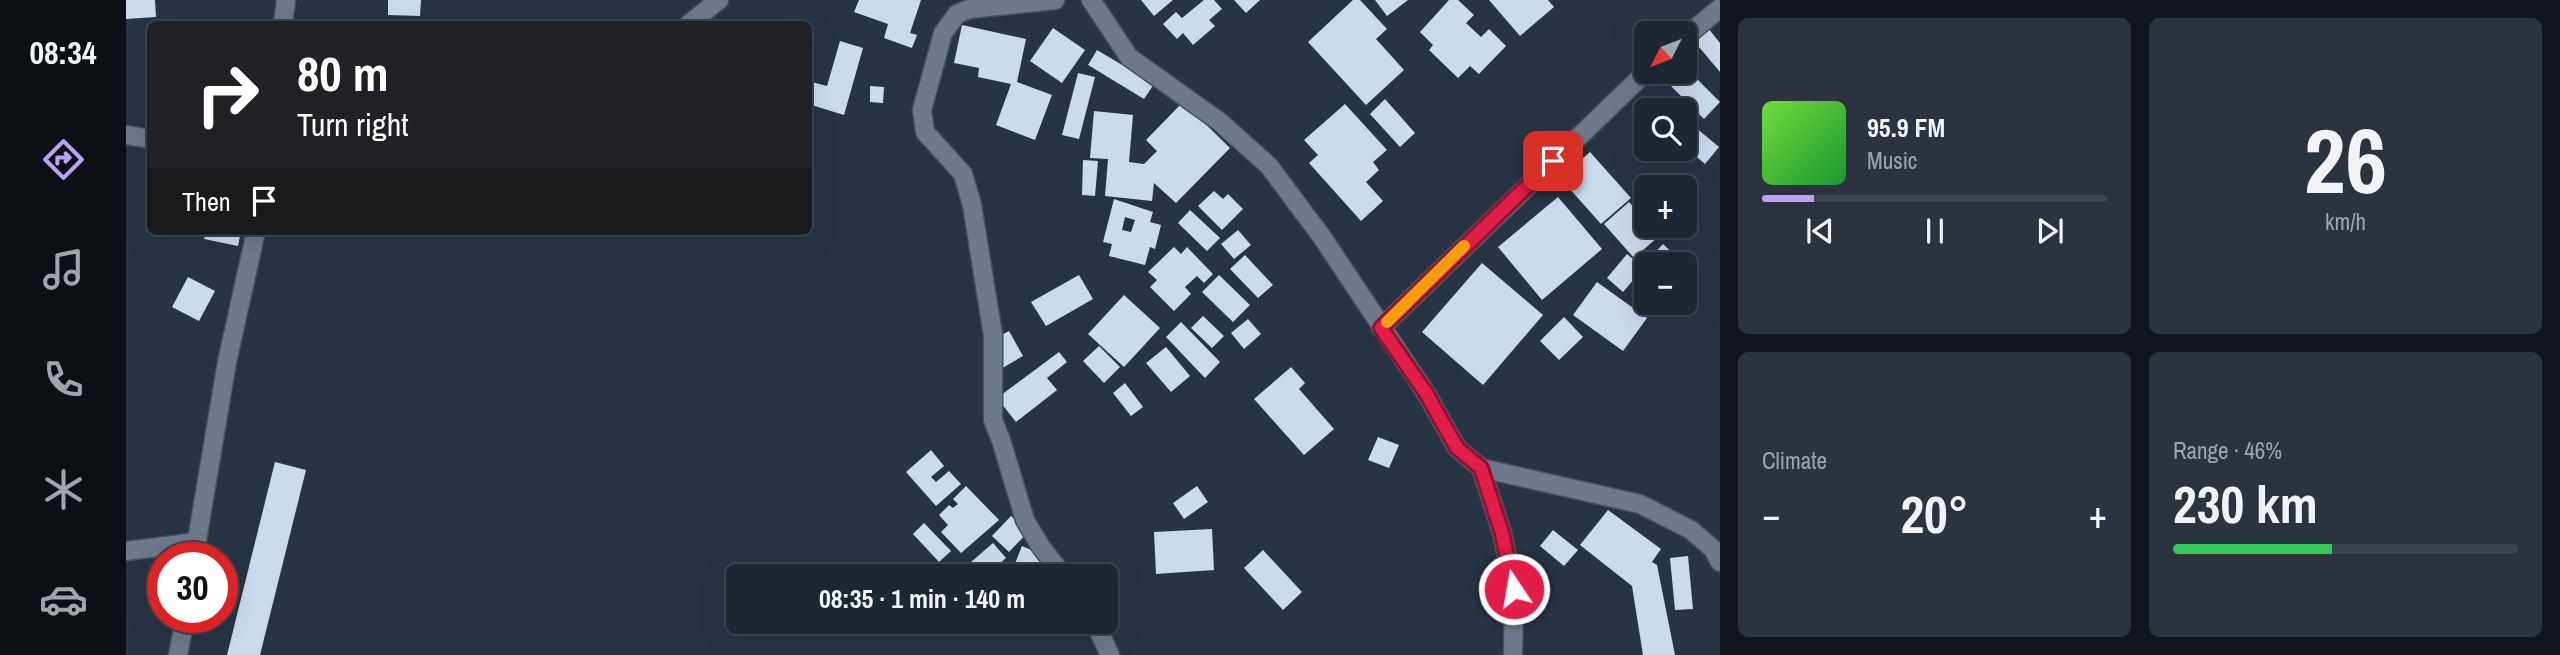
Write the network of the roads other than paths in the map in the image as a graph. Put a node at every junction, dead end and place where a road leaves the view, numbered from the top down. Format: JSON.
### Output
{"nodes":[{"id":1,"x":286,"y":0,"type":"edge"},
{"id":2,"x":719,"y":0,"type":"edge"},
{"id":3,"x":1055,"y":0,"type":"edge"},
{"id":4,"x":1091,"y":0,"type":"edge"},
{"id":5,"x":1720,"y":8,"type":"edge"},
{"id":6,"x":283,"y":21,"type":"edge"},
{"id":7,"x":693,"y":21,"type":"edge"},
{"id":8,"x":1698,"y":26,"type":"edge"},
{"id":9,"x":1634,"y":84,"type":"edge"},
{"id":10,"x":126,"y":135,"type":"edge"},
{"id":11,"x":147,"y":138,"type":"edge"},
{"id":12,"x":255,"y":235,"type":"edge"},
{"id":13,"x":1381,"y":328,"type":"junction"},
{"id":14,"x":1481,"y":468,"type":"junction"},
{"id":15,"x":197,"y":542,"type":"edge"},
{"id":16,"x":126,"y":551,"type":"edge"},
{"id":17,"x":147,"y":551,"type":"edge"},
{"id":18,"x":1720,"y":562,"type":"edge"},
{"id":19,"x":1054,"y":564,"type":"edge"},
{"id":20,"x":182,"y":633,"type":"edge"},
{"id":21,"x":1100,"y":634,"type":"edge"},
{"id":22,"x":178,"y":655,"type":"edge"},
{"id":23,"x":1110,"y":655,"type":"edge"},
{"id":24,"x":1513,"y":655,"type":"edge"}],
"edges":[{"from":1,"to":6,"type":"street"},
{"from":2,"to":7,"type":"street"},
{"from":3,"to":19,"type":"street"},
{"from":4,"to":13,"type":"street"},
{"from":5,"to":8,"type":"street"},
{"from":9,"to":13,"type":"street"},
{"from":10,"to":11,"type":"street"},
{"from":12,"to":15,"type":"street"},
{"from":13,"to":14,"type":"street"},
{"from":14,"to":18,"type":"street"},
{"from":14,"to":24,"type":"street"},
{"from":16,"to":17,"type":"street"},
{"from":20,"to":22,"type":"street"},
{"from":21,"to":23,"type":"street"}]}
